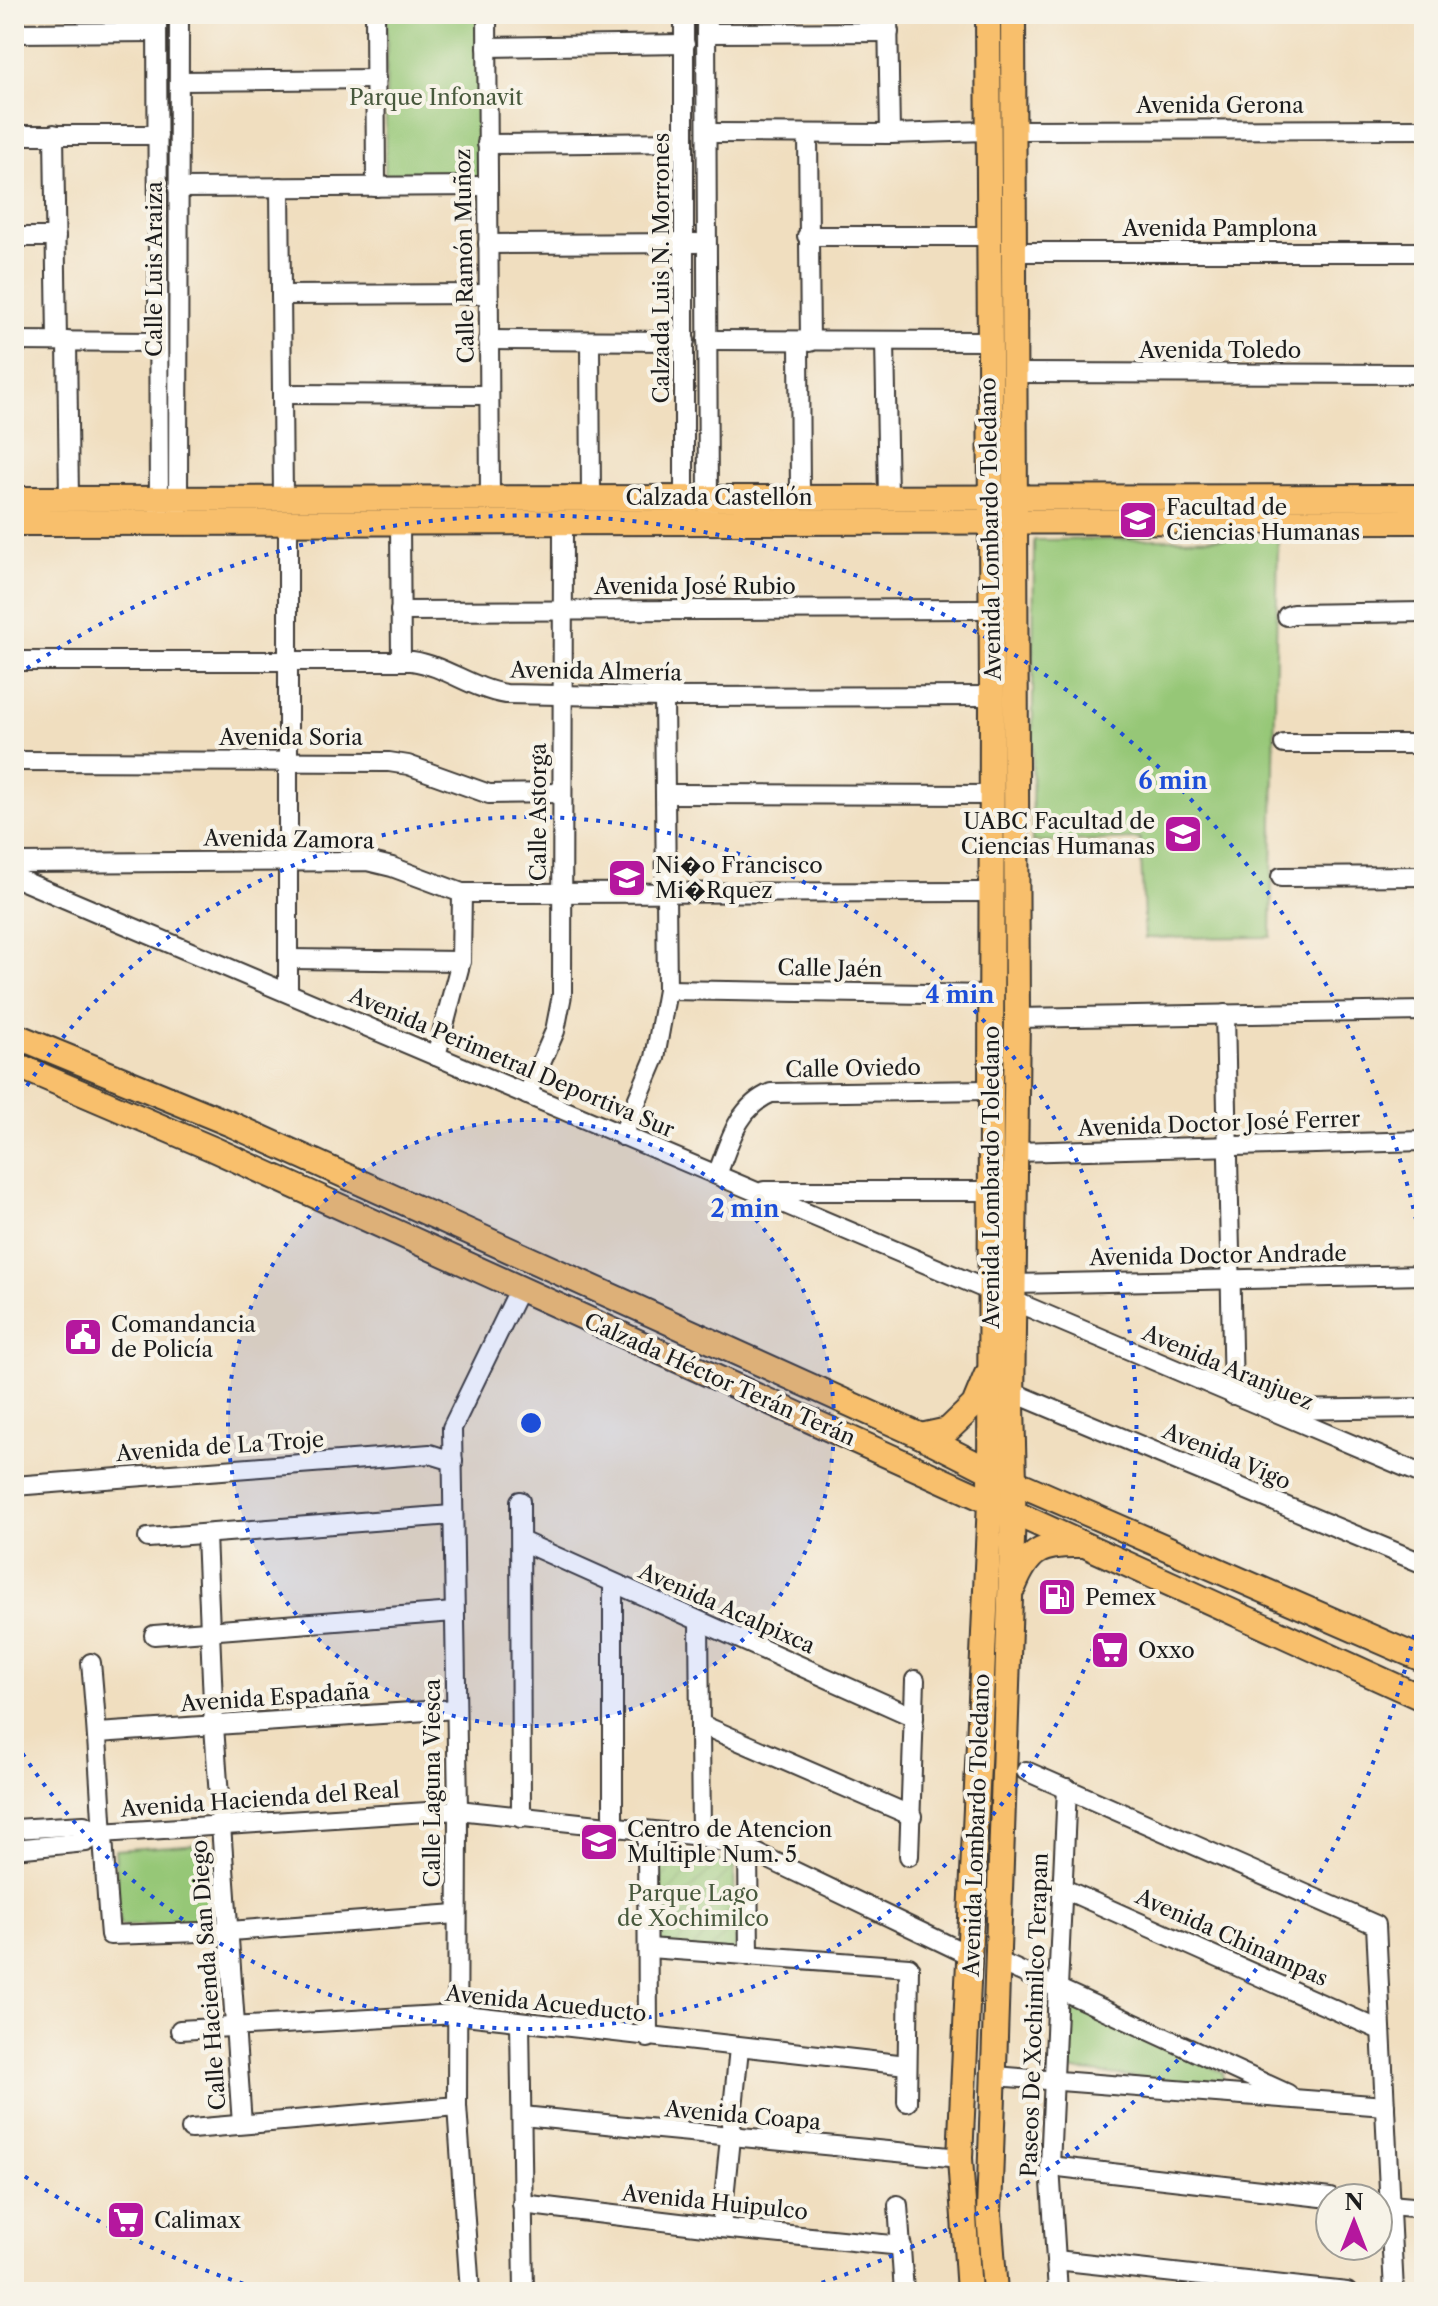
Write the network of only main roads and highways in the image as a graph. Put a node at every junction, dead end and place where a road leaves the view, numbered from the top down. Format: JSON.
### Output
{"nodes":[{"id":1,"x":988,"y":14,"type":"edge"},
{"id":2,"x":1013,"y":14,"type":"edge"},
{"id":3,"x":1424,"y":497,"type":"edge"},
{"id":4,"x":14,"y":499,"type":"edge"},
{"id":5,"x":696,"y":509,"type":"junction"},
{"id":6,"x":989,"y":509,"type":"junction"},
{"id":7,"x":1015,"y":509,"type":"junction"},
{"id":8,"x":168,"y":511,"type":"junction"},
{"id":9,"x":1424,"y":521,"type":"edge"},
{"id":10,"x":14,"y":523,"type":"edge"},
{"id":11,"x":992,"y":696,"type":"junction"},
{"id":12,"x":1016,"y":764,"type":"junction"},
{"id":13,"x":992,"y":795,"type":"junction"},
{"id":14,"x":1016,"y":875,"type":"junction"},
{"id":15,"x":991,"y":948,"type":"junction"},
{"id":16,"x":1017,"y":1018,"type":"junction"},
{"id":17,"x":14,"y":1035,"type":"edge"},
{"id":18,"x":14,"y":1064,"type":"edge"},
{"id":19,"x":123,"y":1109,"type":"junction"},
{"id":20,"x":255,"y":1135,"type":"junction"},
{"id":21,"x":329,"y":1203,"type":"junction"},
{"id":22,"x":491,"y":1242,"type":"junction"},
{"id":23,"x":991,"y":1362,"type":"junction"},
{"id":24,"x":921,"y":1436,"type":"junction"},
{"id":25,"x":990,"y":1471,"type":"junction"},
{"id":26,"x":1014,"y":1481,"type":"junction"},
{"id":27,"x":990,"y":1502,"type":"junction"},
{"id":28,"x":1014,"y":1512,"type":"junction"},
{"id":29,"x":1085,"y":1545,"type":"junction"},
{"id":30,"x":1010,"y":1596,"type":"junction"},
{"id":31,"x":1424,"y":1660,"type":"edge"},
{"id":32,"x":1424,"y":1699,"type":"edge"},
{"id":33,"x":966,"y":2061,"type":"junction"},
{"id":34,"x":995,"y":2076,"type":"junction"},
{"id":35,"x":969,"y":2292,"type":"edge"},
{"id":36,"x":995,"y":2292,"type":"edge"}],
"edges":[{"from":1,"to":6,"type":"main road","name":"Avenida Lombardo Toledano"},
{"from":2,"to":7,"type":"main road","name":"Avenida Lombardo Toledano"},
{"from":3,"to":7,"type":"main road","name":"Calzada Castellón"},
{"from":4,"to":8,"type":"main road","name":"Calzada Castellón"},
{"from":5,"to":6,"type":"main road","name":"Calzada Castellón"},
{"from":5,"to":6,"type":"main road","name":"Calzada Castellón"},
{"from":5,"to":8,"type":"main road","name":"Calzada Castellón"},
{"from":5,"to":8,"type":"main road","name":"Calzada Castellón"},
{"from":6,"to":7,"type":"main road","name":"Calzada Castellón"},
{"from":6,"to":11,"type":"main road","name":"Avenida Lombardo Toledano"},
{"from":7,"to":9,"type":"main road","name":"Calzada Castellón"},
{"from":7,"to":12,"type":"main road","name":"Avenida Lombardo Toledano"},
{"from":8,"to":10,"type":"main road","name":"Calzada Castellón"},
{"from":11,"to":12,"type":"main road"},
{"from":11,"to":13,"type":"main road","name":"Avenida Lombardo Toledano"},
{"from":12,"to":14,"type":"main road","name":"Avenida Lombardo Toledano"},
{"from":13,"to":14,"type":"main road"},
{"from":13,"to":15,"type":"main road","name":"Avenida Lombardo Toledano"},
{"from":14,"to":16,"type":"main road","name":"Avenida Lombardo Toledano"},
{"from":15,"to":16,"type":"main road"},
{"from":15,"to":23,"type":"main road","name":"Avenida Lombardo Toledano"},
{"from":16,"to":26,"type":"main road","name":"Avenida Lombardo Toledano"},
{"from":17,"to":20,"type":"main road","name":"Calzada Héctor Terán Terán"},
{"from":18,"to":19,"type":"main road","name":"Calzada Héctor Terán Terán"},
{"from":19,"to":20,"type":"main road"},
{"from":19,"to":21,"type":"main road","name":"Calzada Héctor Terán Terán"},
{"from":20,"to":22,"type":"main road","name":"Calzada Héctor Terán Terán"},
{"from":21,"to":22,"type":"main road"},
{"from":21,"to":27,"type":"main road","name":"Calzada Héctor Terán Terán"},
{"from":22,"to":24,"type":"main road","name":"Calzada Héctor Terán Terán"},
{"from":23,"to":24,"type":"main road"},
{"from":23,"to":25,"type":"main road","name":"Avenida Lombardo Toledano"},
{"from":24,"to":25,"type":"main road","name":"Calzada Héctor Terán Terán"},
{"from":25,"to":26,"type":"main road","name":"Calzada Héctor Terán Terán"},
{"from":25,"to":27,"type":"main road","name":"Avenida Lombardo Toledano"},
{"from":26,"to":28,"type":"main road","name":"Avenida Lombardo Toledano"},
{"from":26,"to":31,"type":"main road","name":"Calzada Héctor Terán Terán"},
{"from":27,"to":28,"type":"main road","name":"Calzada Héctor Terán Terán"},
{"from":27,"to":33,"type":"main road","name":"Avenida Lombardo Toledano"},
{"from":28,"to":29,"type":"main road","name":"Calzada Héctor Terán Terán"},
{"from":28,"to":30,"type":"main road","name":"Avenida Lombardo Toledano"},
{"from":29,"to":30,"type":"main road"},
{"from":29,"to":32,"type":"main road","name":"Calzada Héctor Terán Terán"},
{"from":30,"to":34,"type":"main road","name":"Avenida Lombardo Toledano"},
{"from":33,"to":34,"type":"main road"},
{"from":33,"to":35,"type":"main road","name":"Avenida Lombardo Toledano"},
{"from":34,"to":36,"type":"main road","name":"Avenida Lombardo Toledano"}]}
